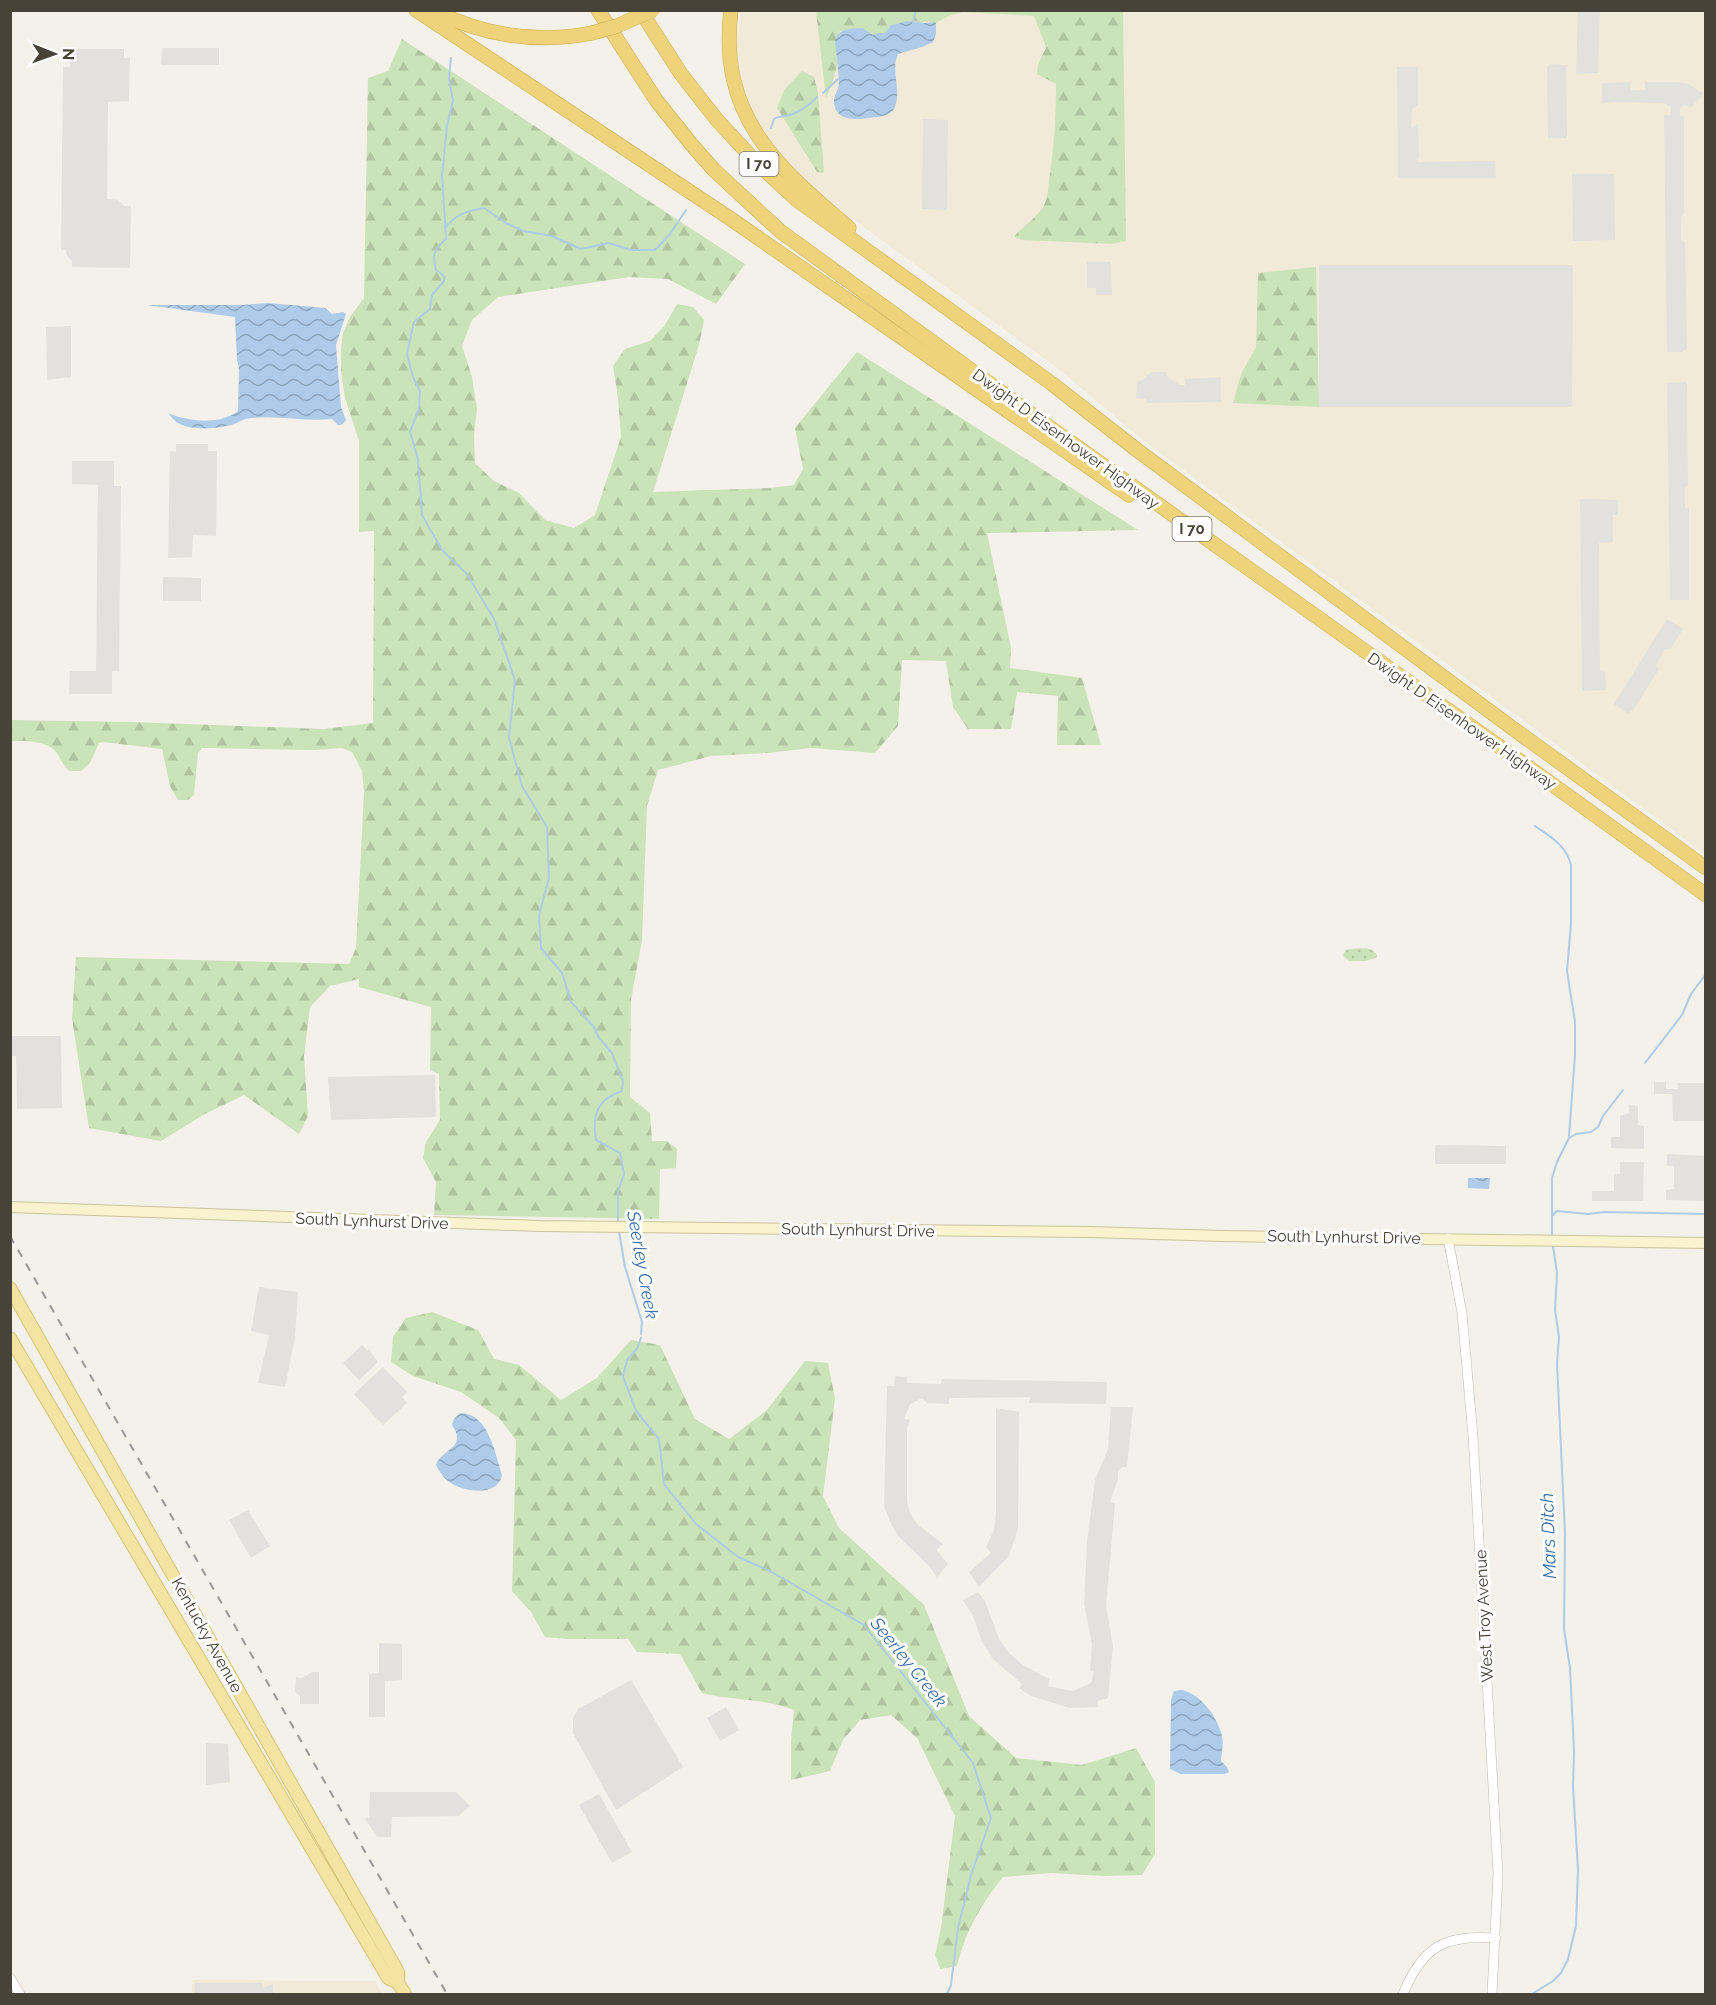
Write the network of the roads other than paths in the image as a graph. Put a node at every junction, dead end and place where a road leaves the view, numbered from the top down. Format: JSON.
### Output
{"nodes":[{"id":1,"x":416,"y":10,"type":"edge"},
{"id":2,"x":432,"y":10,"type":"edge"},
{"id":3,"x":598,"y":10,"type":"edge"},
{"id":4,"x":640,"y":10,"type":"edge"},
{"id":5,"x":653,"y":10,"type":"edge"},
{"id":6,"x":731,"y":10,"type":"edge"},
{"id":7,"x":913,"y":283,"type":"junction"},
{"id":8,"x":1245,"y":567,"type":"junction"},
{"id":9,"x":1706,"y":868,"type":"edge"},
{"id":10,"x":1706,"y":895,"type":"edge"},
{"id":11,"x":10,"y":1207,"type":"edge"},
{"id":12,"x":1448,"y":1238,"type":"junction"},
{"id":13,"x":1706,"y":1243,"type":"edge"},
{"id":14,"x":10,"y":1288,"type":"edge"},
{"id":15,"x":10,"y":1338,"type":"edge"},
{"id":16,"x":1496,"y":1938,"type":"junction"},
{"id":17,"x":10,"y":1978,"type":"edge"},
{"id":18,"x":401,"y":1989,"type":"edge"},
{"id":19,"x":20,"y":1995,"type":"edge"},
{"id":20,"x":1403,"y":1995,"type":"edge"},
{"id":21,"x":1492,"y":1995,"type":"edge"}],
"edges":[{"from":1,"to":8,"type":"highway"},
{"from":2,"to":5,"type":"highway","bridge":true},
{"from":3,"to":8,"type":"highway","name":"Dwight D Eisenhower Highway","number":"I 70"},
{"from":4,"to":7,"type":"highway","name":"Dwight D Eisenhower Highway","number":"I 70"},
{"from":6,"to":7,"type":"highway"},
{"from":7,"to":9,"type":"highway","name":"Dwight D Eisenhower Highway","number":"I 70"},
{"from":8,"to":10,"type":"highway","name":"Dwight D Eisenhower Highway","number":"I 70"},
{"from":11,"to":12,"type":"main road","name":"South Lynhurst Drive"},
{"from":12,"to":13,"type":"main road","name":"South Lynhurst Drive"},
{"from":12,"to":16,"type":"street","name":"West Troy Avenue"},
{"from":14,"to":18,"type":"main road","name":"Kentucky Avenue"},
{"from":15,"to":18,"type":"main road","name":"Kentucky Avenue"},
{"from":16,"to":20,"type":"street"},
{"from":16,"to":21,"type":"street","name":"West Troy Avenue"},
{"from":17,"to":19,"type":"street"}]}
